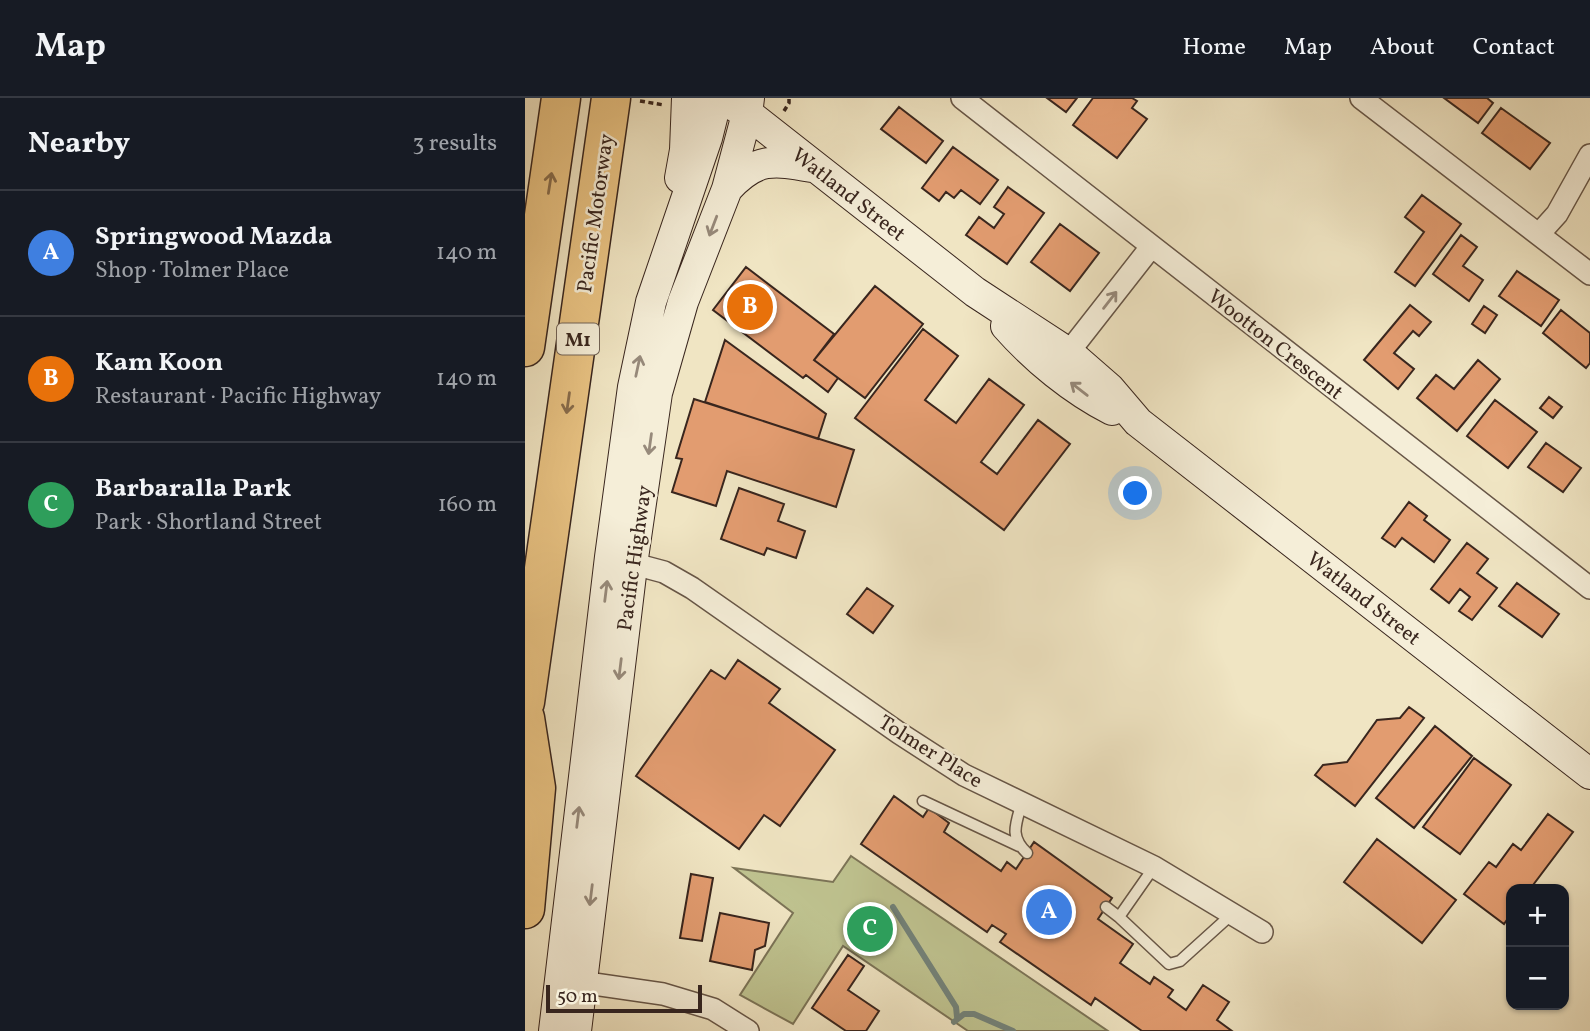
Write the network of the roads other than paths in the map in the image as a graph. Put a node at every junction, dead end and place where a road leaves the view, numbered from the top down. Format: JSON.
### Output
{"nodes":[{"id":1,"x":561,"y":98,"type":"edge"},
{"id":2,"x":611,"y":98,"type":"edge"},
{"id":3,"x":687,"y":98,"type":"edge"},
{"id":4,"x":720,"y":98,"type":"edge"},
{"id":5,"x":962,"y":98,"type":"edge"},
{"id":6,"x":1361,"y":98,"type":"edge"},
{"id":7,"x":748,"y":106,"type":"edge"},
{"id":8,"x":1590,"y":155,"type":"edge"},
{"id":9,"x":816,"y":168,"type":"junction"},
{"id":10,"x":727,"y":189,"type":"junction"},
{"id":11,"x":678,"y":228,"type":"junction"},
{"id":12,"x":1539,"y":234,"type":"junction"},
{"id":13,"x":1151,"y":247,"type":"junction"},
{"id":14,"x":1590,"y":274,"type":"edge"},
{"id":15,"x":975,"y":292,"type":"junction"},
{"id":16,"x":525,"y":347,"type":"edge"},
{"id":17,"x":1068,"y":353,"type":"junction"},
{"id":18,"x":1138,"y":422,"type":"junction"},
{"id":19,"x":621,"y":561,"type":"junction"},
{"id":20,"x":1590,"y":588,"type":"edge"},
{"id":21,"x":525,"y":702,"type":"edge"},
{"id":22,"x":525,"y":718,"type":"edge"},
{"id":23,"x":1590,"y":774,"type":"edge"},
{"id":24,"x":923,"y":801,"type":"dead end"},
{"id":25,"x":1023,"y":803,"type":"junction"},
{"id":26,"x":1154,"y":867,"type":"junction"},
{"id":27,"x":1106,"y":907,"type":"dead end"},
{"id":28,"x":525,"y":909,"type":"edge"},
{"id":29,"x":1232,"y":914,"type":"junction"},
{"id":30,"x":1119,"y":917,"type":"junction"},
{"id":31,"x":1262,"y":932,"type":"dead end"},
{"id":32,"x":580,"y":982,"type":"junction"},
{"id":33,"x":554,"y":1031,"type":"edge"},
{"id":34,"x":576,"y":1031,"type":"edge"},
{"id":35,"x":748,"y":1031,"type":"edge"}],
"edges":[{"from":16,"to":1,"type":"highway","number":"M1","one_way":true},
{"from":2,"to":21,"type":"highway","name":"Pacific Motorway","number":"M1","one_way":true},
{"from":3,"to":11,"type":"street"},
{"from":4,"to":7,"type":"street","name":"Watland Street"},
{"from":4,"to":11,"type":"street","name":"Pacific Highway"},
{"from":5,"to":13,"type":"street","name":"Wootton Crescent"},
{"from":6,"to":12,"type":"street"},
{"from":7,"to":9,"type":"street","name":"Watland Street"},
{"from":7,"to":10,"type":"street","name":"Pacific Highway"},
{"from":8,"to":12,"type":"street"},
{"from":9,"to":10,"type":"street"},
{"from":9,"to":15,"type":"street","name":"Watland Street"},
{"from":10,"to":19,"type":"street","name":"Pacific Highway","one_way":true},
{"from":19,"to":11,"type":"street","name":"Pacific Highway","one_way":true},
{"from":12,"to":14,"type":"street"},
{"from":17,"to":13,"type":"street","one_way":true},
{"from":13,"to":20,"type":"street","name":"Wootton Crescent"},
{"from":15,"to":17,"type":"street","name":"Watland Street"},
{"from":18,"to":15,"type":"street","name":"Watland Street","one_way":true},
{"from":17,"to":18,"type":"street","name":"Watland Street"},
{"from":18,"to":23,"type":"street","name":"Watland Street"},
{"from":19,"to":25,"type":"street","name":"Tolmer Place"},
{"from":19,"to":32,"type":"street","name":"Pacific Highway","one_way":true},
{"from":33,"to":19,"type":"street","name":"Pacific Highway","one_way":true},
{"from":22,"to":28,"type":"highway"},
{"from":24,"to":25,"type":"lane"},
{"from":25,"to":26,"type":"street","name":"Tolmer Place"},
{"from":26,"to":29,"type":"street","name":"Tolmer Place"},
{"from":26,"to":30,"type":"lane"},
{"from":27,"to":30,"type":"lane"},
{"from":29,"to":30,"type":"lane"},
{"from":29,"to":31,"type":"street","name":"Tolmer Place"},
{"from":32,"to":34,"type":"street","name":"Pacific Highway"},
{"from":32,"to":35,"type":"street"}]}
